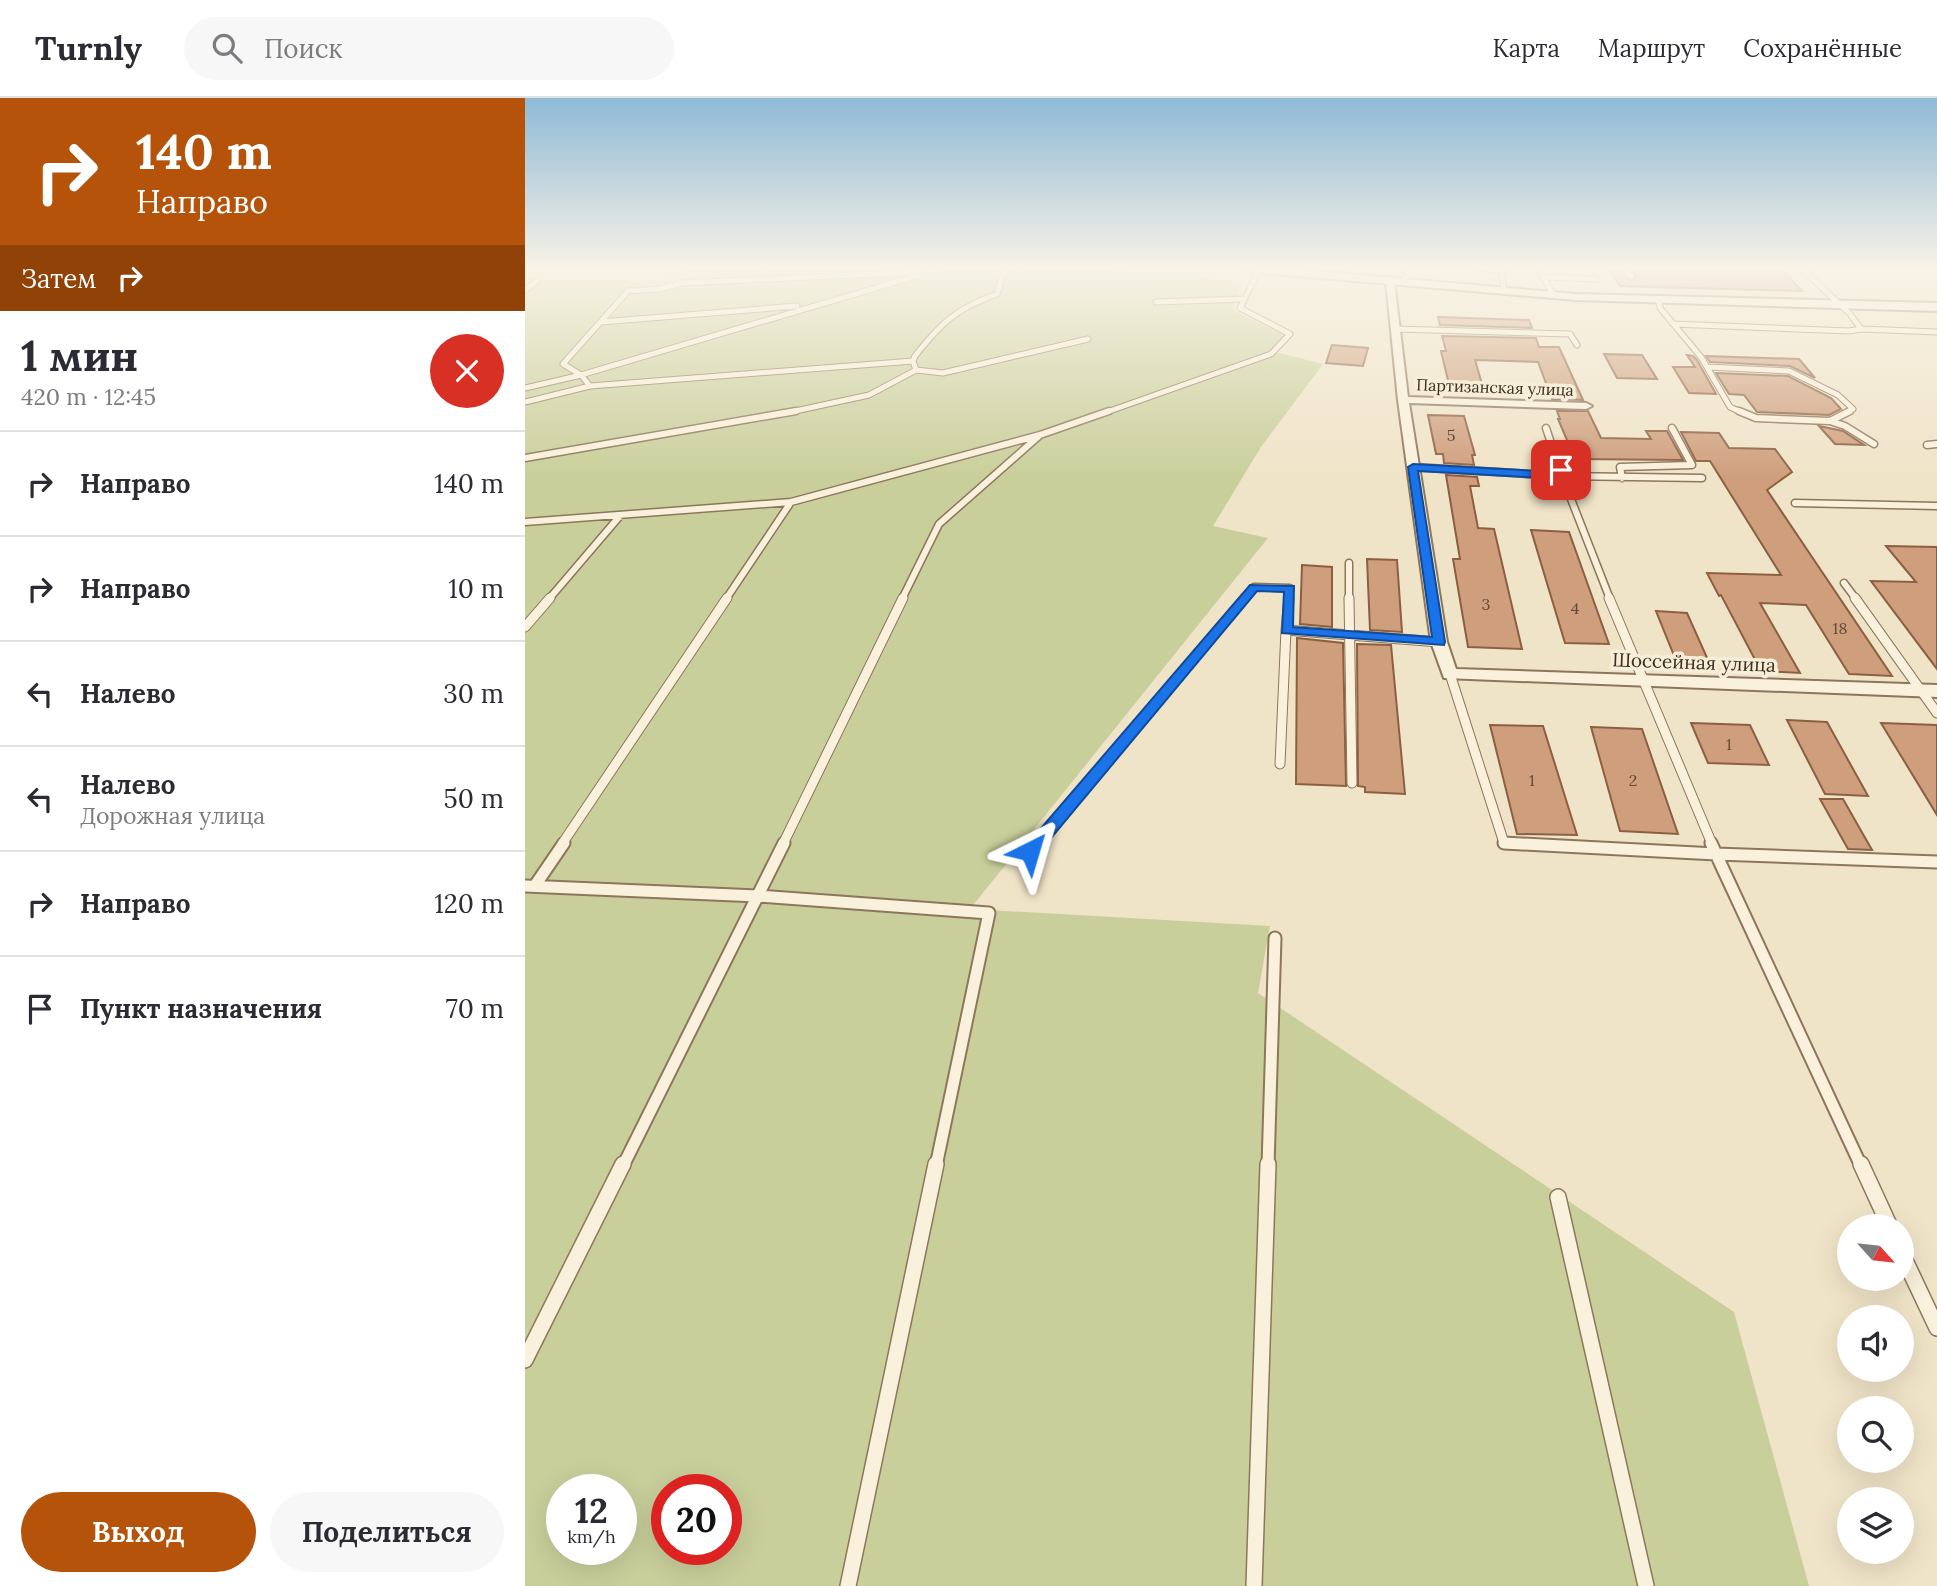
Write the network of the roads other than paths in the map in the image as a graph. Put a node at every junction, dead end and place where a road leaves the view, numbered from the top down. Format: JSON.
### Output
{"nodes":[{"id":1,"x":586,"y":338,"type":"edge"},
{"id":2,"x":705,"y":338,"type":"edge"},
{"id":3,"x":930,"y":338,"type":"edge"},
{"id":4,"x":1286,"y":338,"type":"edge"},
{"id":5,"x":1397,"y":338,"type":"edge"},
{"id":6,"x":1573,"y":338,"type":"edge"},
{"id":7,"x":1684,"y":338,"type":"edge"},
{"id":8,"x":1088,"y":339,"type":"dead end"},
{"id":9,"x":1577,"y":345,"type":"dead end"},
{"id":10,"x":913,"y":361,"type":"junction"},
{"id":11,"x":1707,"y":367,"type":"junction"},
{"id":12,"x":916,"y":370,"type":"junction"},
{"id":13,"x":581,"y":375,"type":"junction"},
{"id":14,"x":590,"y":386,"type":"junction"},
{"id":15,"x":525,"y":388,"type":"edge"},
{"id":16,"x":1403,"y":400,"type":"junction"},
{"id":17,"x":525,"y":402,"type":"edge"},
{"id":18,"x":1586,"y":406,"type":"dead end"},
{"id":19,"x":1830,"y":421,"type":"junction"},
{"id":20,"x":1546,"y":428,"type":"dead end"},
{"id":21,"x":1672,"y":428,"type":"dead end"},
{"id":22,"x":1041,"y":435,"type":"junction"},
{"id":23,"x":1874,"y":443,"type":"dead end"},
{"id":24,"x":1927,"y":444,"type":"dead end"},
{"id":25,"x":1937,"y":444,"type":"edge"},
{"id":26,"x":525,"y":458,"type":"edge"},
{"id":27,"x":1413,"y":467,"type":"junction"},
{"id":28,"x":1562,"y":476,"type":"junction"},
{"id":29,"x":1622,"y":478,"type":"junction"},
{"id":30,"x":1702,"y":478,"type":"dead end"},
{"id":31,"x":791,"y":502,"type":"junction"},
{"id":32,"x":1795,"y":503,"type":"dead end"},
{"id":33,"x":1937,"y":506,"type":"edge"},
{"id":34,"x":619,"y":517,"type":"junction"},
{"id":35,"x":525,"y":522,"type":"edge"},
{"id":36,"x":1349,"y":563,"type":"dead end"},
{"id":37,"x":1844,"y":583,"type":"dead end"},
{"id":38,"x":525,"y":627,"type":"edge"},
{"id":39,"x":1286,"y":631,"type":"junction"},
{"id":40,"x":1349,"y":636,"type":"junction"},
{"id":41,"x":1439,"y":642,"type":"junction"},
{"id":42,"x":1450,"y":674,"type":"junction"},
{"id":43,"x":1642,"y":681,"type":"junction"},
{"id":44,"x":1929,"y":691,"type":"edge"},
{"id":45,"x":1937,"y":713,"type":"edge"},
{"id":46,"x":1280,"y":764,"type":"dead end"},
{"id":47,"x":1352,"y":783,"type":"dead end"},
{"id":48,"x":1030,"y":851,"type":"dead end"},
{"id":49,"x":1716,"y":854,"type":"junction"},
{"id":50,"x":1937,"y":862,"type":"edge"},
{"id":51,"x":530,"y":885,"type":"edge"},
{"id":52,"x":758,"y":896,"type":"junction"},
{"id":53,"x":1275,"y":938,"type":"dead end"},
{"id":54,"x":1558,"y":1197,"type":"dead end"},
{"id":55,"x":1884,"y":1214,"type":"edge"},
{"id":56,"x":1915,"y":1281,"type":"edge"},
{"id":57,"x":1937,"y":1328,"type":"edge"},
{"id":58,"x":525,"y":1360,"type":"edge"},
{"id":59,"x":848,"y":1586,"type":"edge"},
{"id":60,"x":1254,"y":1586,"type":"edge"},
{"id":61,"x":1646,"y":1586,"type":"edge"}],
"edges":[{"from":1,"to":13,"type":"lane"},
{"from":2,"to":13,"type":"lane"},
{"from":3,"to":10,"type":"lane"},
{"from":4,"to":22,"type":"lane"},
{"from":5,"to":16,"type":"street"},
{"from":6,"to":9,"type":"lane"},
{"from":7,"to":11,"type":"lane"},
{"from":8,"to":12,"type":"lane"},
{"from":10,"to":12,"type":"lane"},
{"from":10,"to":14,"type":"lane"},
{"from":11,"to":19,"type":"lane"},
{"from":11,"to":19,"type":"lane"},
{"from":12,"to":26,"type":"lane"},
{"from":13,"to":14,"type":"lane"},
{"from":13,"to":15,"type":"lane"},
{"from":14,"to":17,"type":"lane"},
{"from":16,"to":18,"type":"street","name":"Партизанская улица"},
{"from":16,"to":27,"type":"street"},
{"from":19,"to":23,"type":"lane"},
{"from":20,"to":28,"type":"lane"},
{"from":21,"to":29,"type":"lane"},
{"from":22,"to":31,"type":"lane"},
{"from":22,"to":52,"type":"lane"},
{"from":24,"to":25,"type":"lane"},
{"from":27,"to":28,"type":"lane"},
{"from":27,"to":41,"type":"street"},
{"from":28,"to":29,"type":"lane"},
{"from":28,"to":43,"type":"lane"},
{"from":29,"to":30,"type":"lane"},
{"from":31,"to":34,"type":"lane"},
{"from":31,"to":51,"type":"lane"},
{"from":32,"to":33,"type":"lane"},
{"from":34,"to":35,"type":"lane"},
{"from":34,"to":38,"type":"lane"},
{"from":36,"to":40,"type":"lane"},
{"from":37,"to":44,"type":"lane"},
{"from":39,"to":40,"type":"lane"},
{"from":39,"to":46,"type":"lane"},
{"from":39,"to":48,"type":"lane"},
{"from":40,"to":41,"type":"lane"},
{"from":40,"to":47,"type":"lane"},
{"from":41,"to":42,"type":"street"},
{"from":42,"to":43,"type":"street","name":"Шоссейная улица"},
{"from":42,"to":49,"type":"lane"},
{"from":43,"to":44,"type":"street","name":"Шоссейная улица"},
{"from":43,"to":49,"type":"lane"},
{"from":44,"to":45,"type":"lane"},
{"from":49,"to":50,"type":"lane"},
{"from":49,"to":55,"type":"lane"},
{"from":51,"to":52,"type":"lane"},
{"from":52,"to":58,"type":"lane"},
{"from":52,"to":59,"type":"lane"},
{"from":53,"to":60,"type":"lane"},
{"from":54,"to":61,"type":"lane"},
{"from":56,"to":57,"type":"lane"}]}
